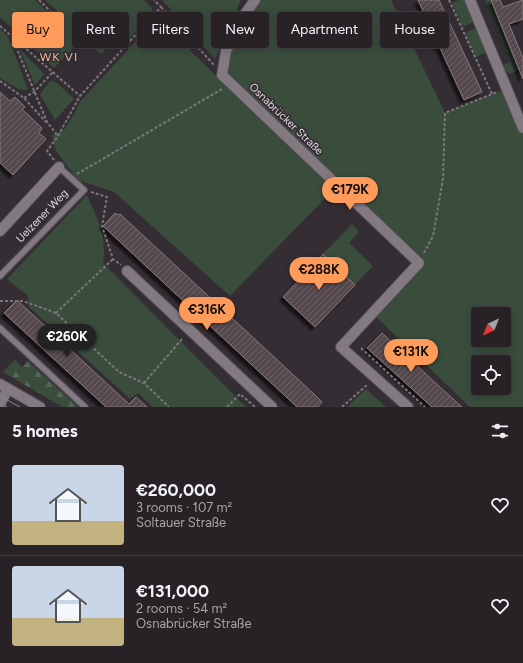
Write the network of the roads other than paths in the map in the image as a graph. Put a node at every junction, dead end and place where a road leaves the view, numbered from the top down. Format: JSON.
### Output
{"nodes":[{"id":1,"x":255,"y":0,"type":"edge"},
{"id":2,"x":470,"y":0,"type":"edge"},
{"id":3,"x":523,"y":128,"type":"edge"},
{"id":4,"x":59,"y":167,"type":"joint"},
{"id":5,"x":0,"y":231,"type":"edge"},
{"id":6,"x":127,"y":271,"type":"dead end"},
{"id":7,"x":0,"y":276,"type":"edge"},
{"id":8,"x":0,"y":328,"type":"edge"},
{"id":9,"x":4,"y":387,"type":"edge"},
{"id":10,"x":0,"y":404,"type":"edge"},
{"id":11,"x":40,"y":407,"type":"edge"},
{"id":12,"x":85,"y":407,"type":"edge"},
{"id":13,"x":272,"y":407,"type":"edge"},
{"id":14,"x":408,"y":407,"type":"edge"}],
"edges":[{"from":1,"to":14,"type":"street","name":"Osnabrücker Straße"},
{"from":2,"to":3,"type":"street"},
{"from":4,"to":5,"type":"street","name":"Uelzener Weg"},
{"from":4,"to":7,"type":"lane","name":"Uelzener Weg"},
{"from":6,"to":13,"type":"street"},
{"from":8,"to":12,"type":"lane"},
{"from":9,"to":10,"type":"street"},
{"from":9,"to":11,"type":"street"}]}
